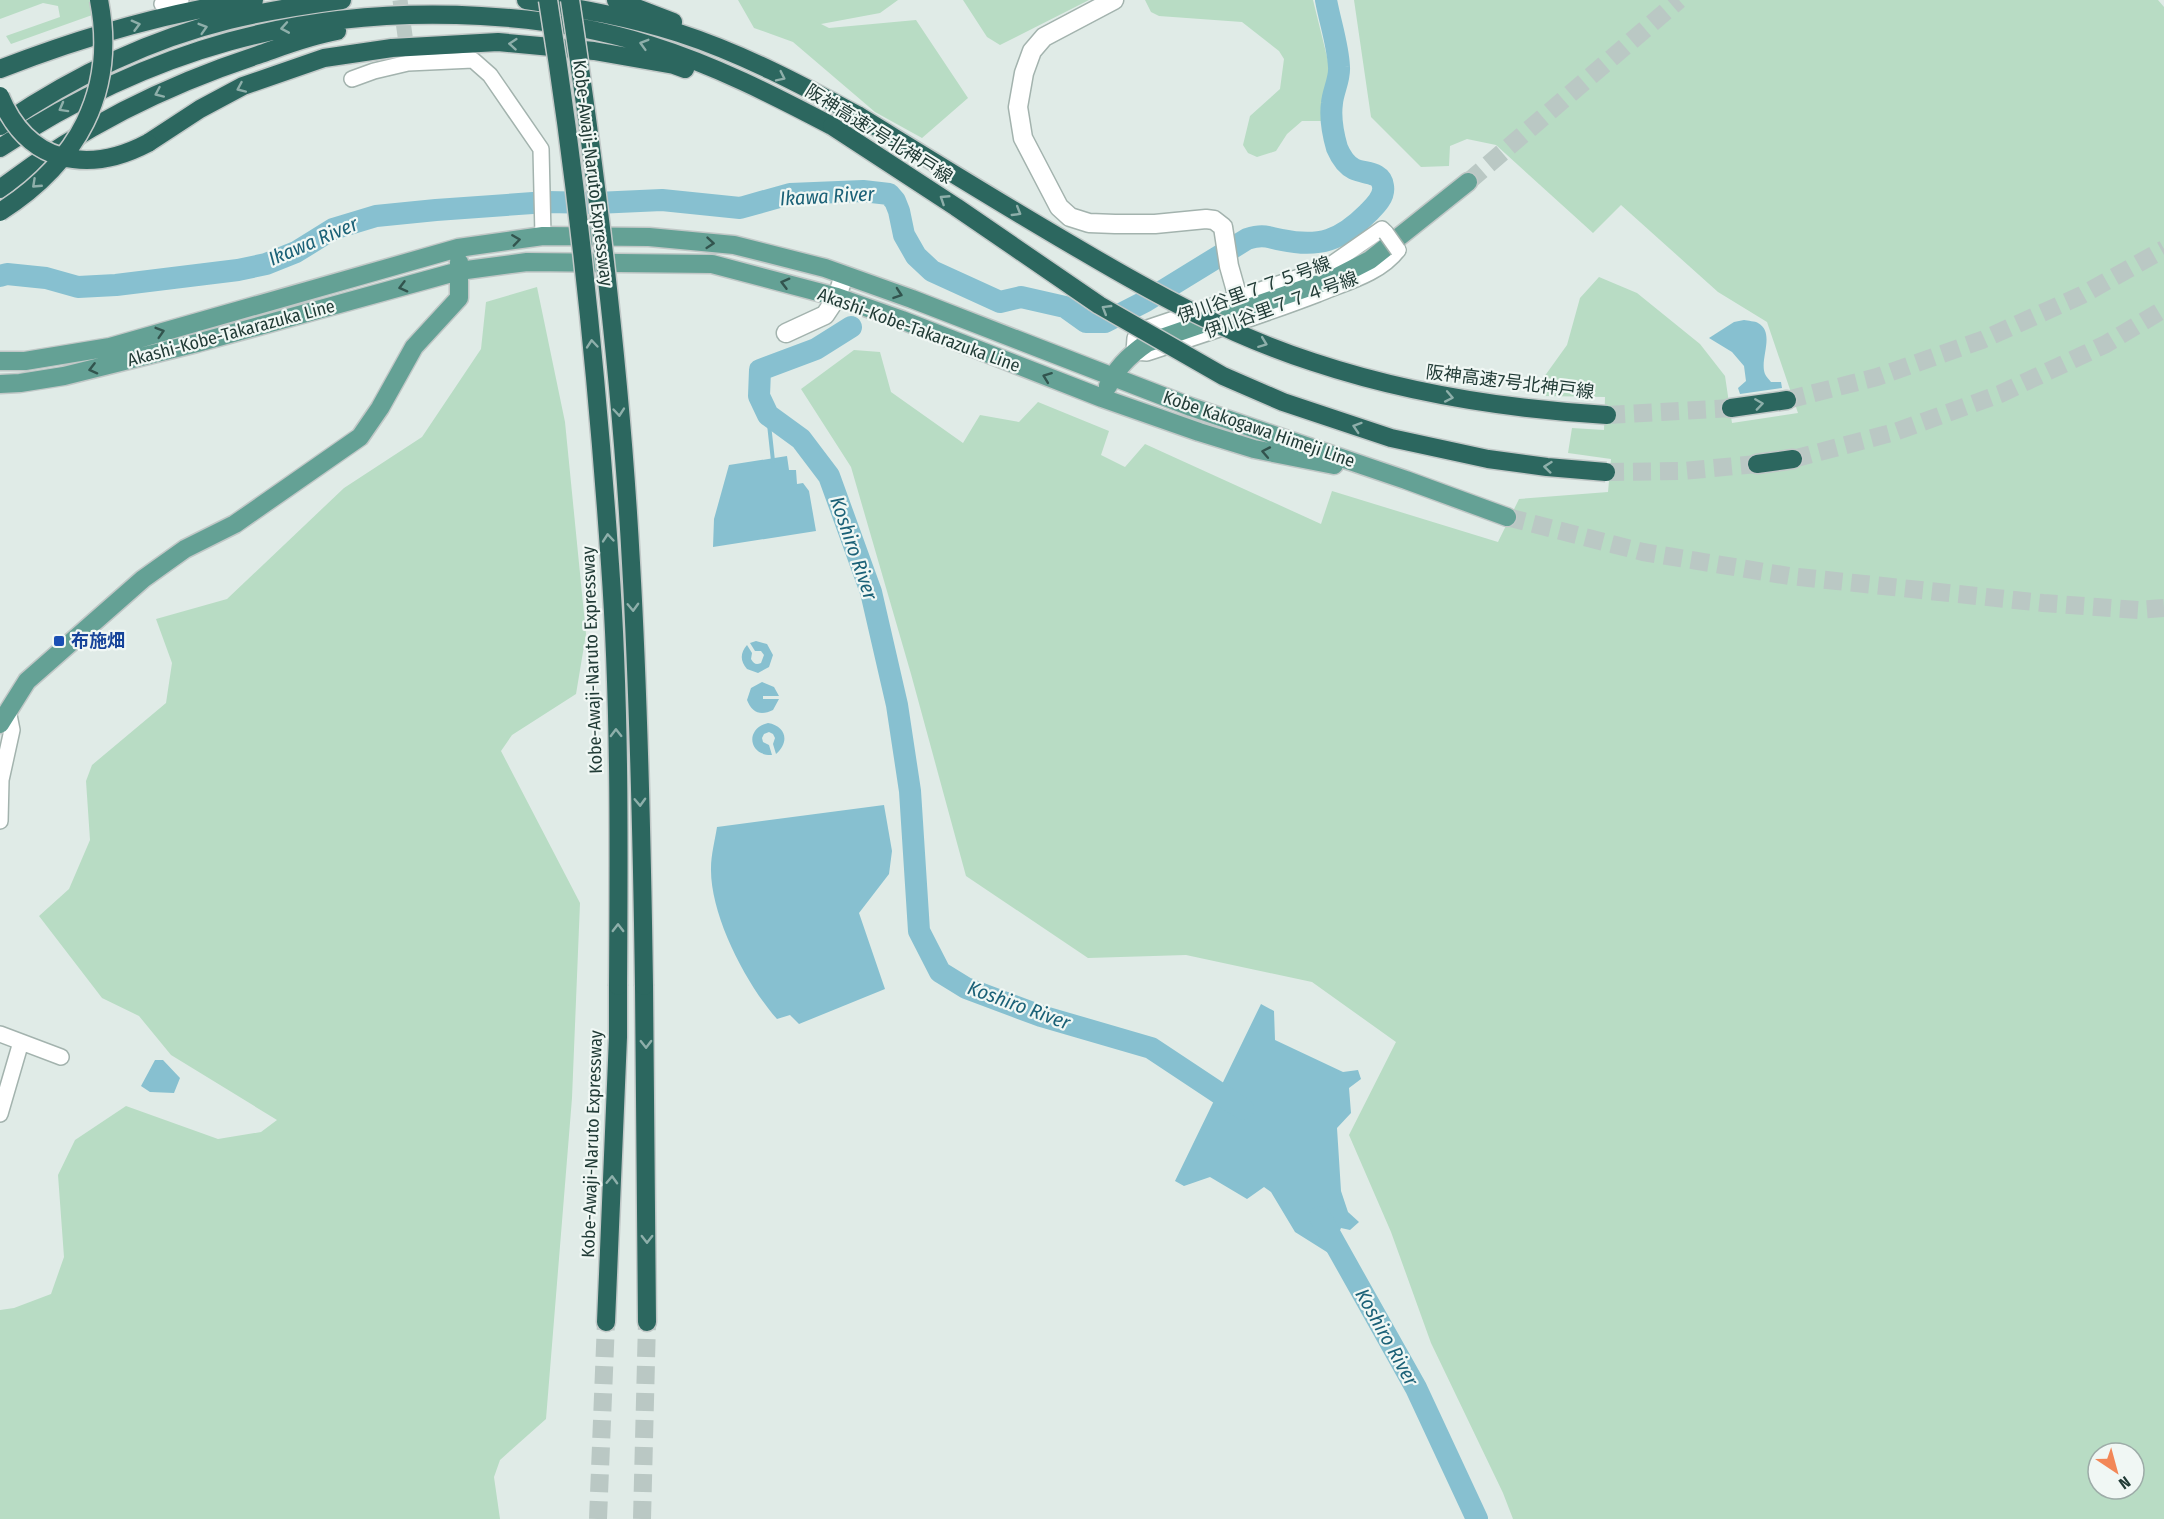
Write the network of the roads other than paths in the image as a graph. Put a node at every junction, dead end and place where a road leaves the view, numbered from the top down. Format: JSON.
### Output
{"nodes":[{"id":1,"x":99,"y":0,"type":"edge"},
{"id":2,"x":181,"y":0,"type":"edge"},
{"id":3,"x":254,"y":0,"type":"edge"},
{"id":4,"x":342,"y":0,"type":"edge"},
{"id":5,"x":526,"y":0,"type":"edge"},
{"id":6,"x":548,"y":0,"type":"edge"},
{"id":7,"x":570,"y":0,"type":"edge"},
{"id":8,"x":616,"y":0,"type":"edge"},
{"id":9,"x":1114,"y":0,"type":"edge"},
{"id":10,"x":162,"y":4,"type":"dead end"},
{"id":11,"x":436,"y":13,"type":"junction"},
{"id":12,"x":744,"y":59,"type":"junction"},
{"id":13,"x":0,"y":69,"type":"edge"},
{"id":14,"x":352,"y":79,"type":"dead end"},
{"id":15,"x":0,"y":96,"type":"edge"},
{"id":16,"x":0,"y":126,"type":"edge"},
{"id":17,"x":832,"y":126,"type":"junction"},
{"id":18,"x":0,"y":148,"type":"edge"},
{"id":19,"x":1468,"y":182,"type":"tunnel mouth"},
{"id":20,"x":0,"y":189,"type":"edge"},
{"id":21,"x":0,"y":212,"type":"edge"},
{"id":22,"x":543,"y":229,"type":"junction"},
{"id":23,"x":1384,"y":231,"type":"joint"},
{"id":24,"x":458,"y":248,"type":"junction"},
{"id":25,"x":459,"y":271,"type":"junction"},
{"id":26,"x":844,"y":275,"type":"junction"},
{"id":27,"x":837,"y":297,"type":"junction"},
{"id":28,"x":1238,"y":298,"type":"junction"},
{"id":29,"x":786,"y":333,"type":"dead end"},
{"id":30,"x":1134,"y":352,"type":"junction"},
{"id":31,"x":0,"y":361,"type":"edge"},
{"id":32,"x":1112,"y":377,"type":"junction"},
{"id":33,"x":0,"y":384,"type":"edge"},
{"id":34,"x":1102,"y":398,"type":"junction"},
{"id":35,"x":1787,"y":400,"type":"tunnel mouth"},
{"id":36,"x":1731,"y":408,"type":"tunnel mouth"},
{"id":37,"x":1607,"y":415,"type":"tunnel mouth"},
{"id":38,"x":1793,"y":459,"type":"tunnel mouth"},
{"id":39,"x":1757,"y":464,"type":"tunnel mouth"},
{"id":40,"x":1606,"y":472,"type":"tunnel mouth"},
{"id":41,"x":1406,"y":480,"type":"junction"},
{"id":42,"x":1507,"y":517,"type":"tunnel mouth"},
{"id":43,"x":4,"y":717,"type":"edge"},
{"id":44,"x":0,"y":821,"type":"edge"},
{"id":45,"x":0,"y":1034,"type":"edge"},
{"id":46,"x":21,"y":1042,"type":"junction"},
{"id":47,"x":61,"y":1057,"type":"dead end"},
{"id":48,"x":0,"y":1114,"type":"edge"},
{"id":49,"x":606,"y":1322,"type":"tunnel mouth"},
{"id":50,"x":647,"y":1322,"type":"tunnel mouth"}],
"edges":[{"from":1,"to":21,"type":"highway","one_way":true,"bridge":true},
{"from":2,"to":10,"type":"street"},
{"from":13,"to":3,"type":"highway","one_way":true},
{"from":16,"to":4,"type":"highway","one_way":true},
{"from":5,"to":12,"type":"highway","name":"阪神高速7号北神戸線"},
{"from":49,"to":6,"type":"highway","name":"Kobe-Awaji-Naruto Expressway","one_way":true,"bridge":true},
{"from":7,"to":50,"type":"highway","name":"Kobe-Awaji-Naruto Expressway","one_way":true,"bridge":true},
{"from":8,"to":12,"type":"highway"},
{"from":9,"to":28,"type":"street"},
{"from":17,"to":11,"type":"highway","name":"阪神高速7号北神戸線","one_way":true},
{"from":11,"to":18,"type":"highway","name":"阪神高速7号北神戸線","one_way":true},
{"from":11,"to":20,"type":"highway","one_way":true},
{"from":12,"to":37,"type":"highway","name":"阪神高速7号北神戸線","one_way":true,"bridge":true},
{"from":14,"to":22,"type":"street"},
{"from":17,"to":15,"type":"highway","one_way":true,"bridge":true},
{"from":40,"to":17,"type":"highway","name":"阪神高速7号北神戸線","one_way":true,"bridge":true},
{"from":19,"to":30,"type":"main road"},
{"from":24,"to":22,"type":"main road","name":"Akashi-Kobe-Takarazuka Line","one_way":true},
{"from":22,"to":26,"type":"main road","name":"Akashi-Kobe-Takarazuka Line","one_way":true},
{"from":23,"to":28,"type":"street","name":"伊川谷里７７５号線"},
{"from":23,"to":30,"type":"street","name":"伊川谷里７７４号線","bridge":true},
{"from":24,"to":25,"type":"main road"},
{"from":31,"to":24,"type":"main road","name":"Akashi-Kobe-Takarazuka Line","one_way":true},
{"from":27,"to":25,"type":"main road","name":"Akashi-Kobe-Takarazuka Line","one_way":true},
{"from":25,"to":33,"type":"main road","name":"Akashi-Kobe-Takarazuka Line","one_way":true},
{"from":25,"to":43,"type":"main road"},
{"from":26,"to":27,"type":"street"},
{"from":26,"to":32,"type":"main road","name":"Akashi-Kobe-Takarazuka Line","one_way":true},
{"from":27,"to":29,"type":"street"},
{"from":34,"to":27,"type":"main road","name":"Akashi-Kobe-Takarazuka Line","one_way":true},
{"from":28,"to":30,"type":"street","name":"伊川谷里７７５号線"},
{"from":30,"to":32,"type":"main road"},
{"from":32,"to":34,"type":"main road"},
{"from":32,"to":41,"type":"main road","name":"Kobe Kakogawa Himeji Line"},
{"from":41,"to":34,"type":"main road","name":"Kobe Kakogawa Himeji Line","one_way":true},
{"from":36,"to":35,"type":"highway","one_way":true},
{"from":38,"to":39,"type":"highway"},
{"from":41,"to":42,"type":"main road","name":"Kobe Kakogawa Himeji Line"},
{"from":43,"to":44,"type":"street"},
{"from":45,"to":46,"type":"street"},
{"from":46,"to":47,"type":"street"},
{"from":46,"to":48,"type":"street"}]}
